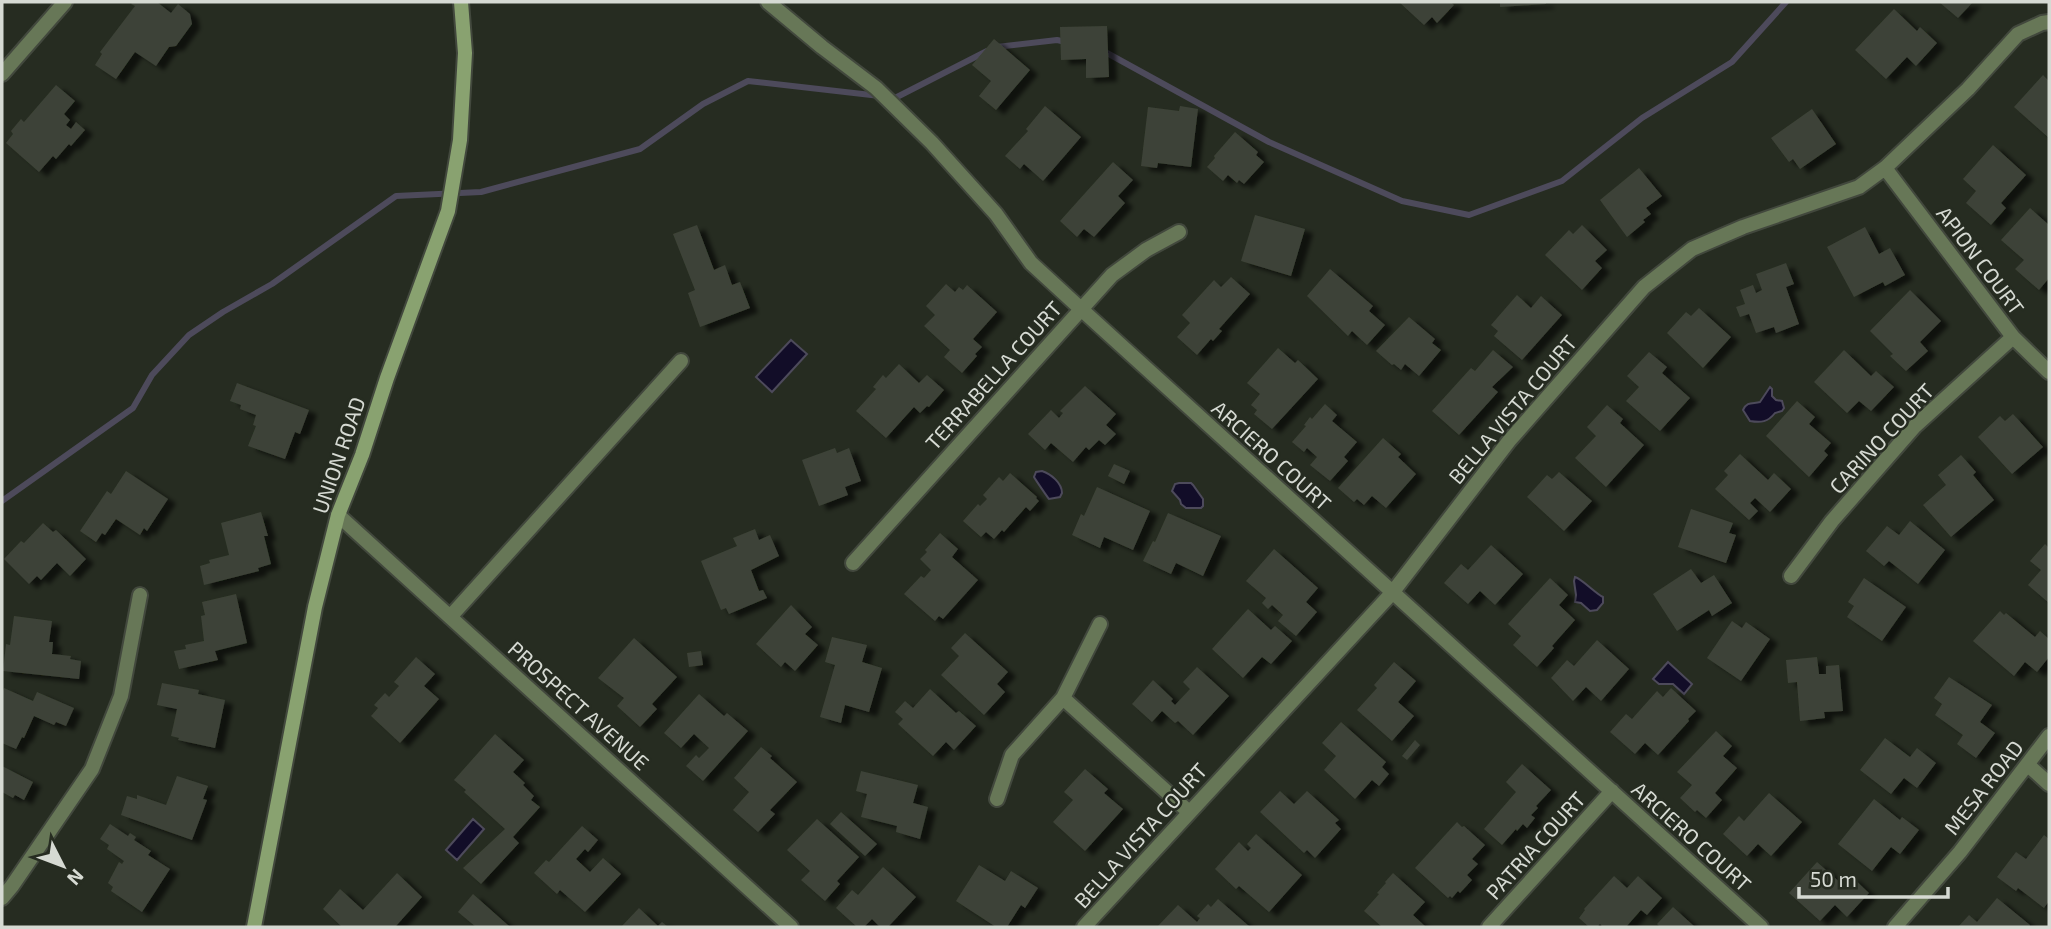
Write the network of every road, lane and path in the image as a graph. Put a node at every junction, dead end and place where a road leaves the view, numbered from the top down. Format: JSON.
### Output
{"nodes":[{"id":1,"x":65,"y":2,"type":"edge"},
{"id":2,"x":461,"y":2,"type":"edge"},
{"id":3,"x":768,"y":2,"type":"edge"},
{"id":4,"x":2049,"y":22,"type":"edge"},
{"id":5,"x":2,"y":74,"type":"edge"},
{"id":6,"x":1885,"y":168,"type":"junction"},
{"id":7,"x":1179,"y":232,"type":"dead end"},
{"id":8,"x":1081,"y":309,"type":"junction"},
{"id":9,"x":2012,"y":337,"type":"junction"},
{"id":10,"x":681,"y":360,"type":"dead end"},
{"id":11,"x":2049,"y":372,"type":"edge"},
{"id":12,"x":338,"y":515,"type":"junction"},
{"id":13,"x":853,"y":564,"type":"dead end"},
{"id":14,"x":1791,"y":576,"type":"dead end"},
{"id":15,"x":1392,"y":593,"type":"junction"},
{"id":16,"x":140,"y":595,"type":"dead end"},
{"id":17,"x":450,"y":617,"type":"junction"},
{"id":18,"x":1100,"y":624,"type":"dead end"},
{"id":19,"x":1063,"y":698,"type":"junction"},
{"id":20,"x":2049,"y":736,"type":"edge"},
{"id":21,"x":2028,"y":765,"type":"junction"},
{"id":22,"x":2049,"y":784,"type":"edge"},
{"id":23,"x":1612,"y":791,"type":"junction"},
{"id":24,"x":997,"y":799,"type":"dead end"},
{"id":25,"x":1189,"y":812,"type":"junction"},
{"id":26,"x":7,"y":883,"type":"edge"},
{"id":27,"x":2,"y":898,"type":"edge"},
{"id":28,"x":254,"y":927,"type":"edge"},
{"id":29,"x":791,"y":927,"type":"edge"},
{"id":30,"x":1084,"y":927,"type":"edge"},
{"id":31,"x":1489,"y":927,"type":"edge"},
{"id":32,"x":1761,"y":927,"type":"edge"},
{"id":33,"x":1895,"y":927,"type":"edge"}],
"edges":[{"from":1,"to":5,"type":"street"},
{"from":2,"to":12,"type":"main road","name":"UNION ROAD"},
{"from":3,"to":8,"type":"street","name":"ARCIERO COURT"},
{"from":4,"to":6,"type":"street","name":"BELLA VISTA COURT"},
{"from":6,"to":9,"type":"street","name":"APION COURT"},
{"from":6,"to":15,"type":"street","name":"BELLA VISTA COURT"},
{"from":7,"to":8,"type":"street","name":"TERRABELLA COURT"},
{"from":8,"to":13,"type":"street","name":"TERRABELLA COURT"},
{"from":8,"to":15,"type":"street","name":"ARCIERO COURT"},
{"from":9,"to":11,"type":"street","name":"APION COURT"},
{"from":9,"to":14,"type":"street","name":"CARINO COURT"},
{"from":10,"to":17,"type":"street"},
{"from":12,"to":17,"type":"street","name":"PROSPECT AVENUE"},
{"from":12,"to":28,"type":"main road","name":"UNION ROAD"},
{"from":15,"to":23,"type":"street","name":"ARCIERO COURT"},
{"from":15,"to":25,"type":"street","name":"BELLA VISTA COURT"},
{"from":16,"to":26,"type":"street"},
{"from":17,"to":29,"type":"street","name":"PROSPECT AVENUE"},
{"from":18,"to":19,"type":"street"},
{"from":19,"to":24,"type":"street"},
{"from":19,"to":25,"type":"street"},
{"from":20,"to":21,"type":"street","name":"MESA ROAD"},
{"from":21,"to":22,"type":"street"},
{"from":21,"to":33,"type":"street","name":"MESA ROAD"},
{"from":23,"to":31,"type":"street","name":"PATRIA COURT"},
{"from":23,"to":32,"type":"street","name":"ARCIERO COURT"},
{"from":25,"to":30,"type":"street","name":"BELLA VISTA COURT"},
{"from":26,"to":27,"type":"street"}]}
